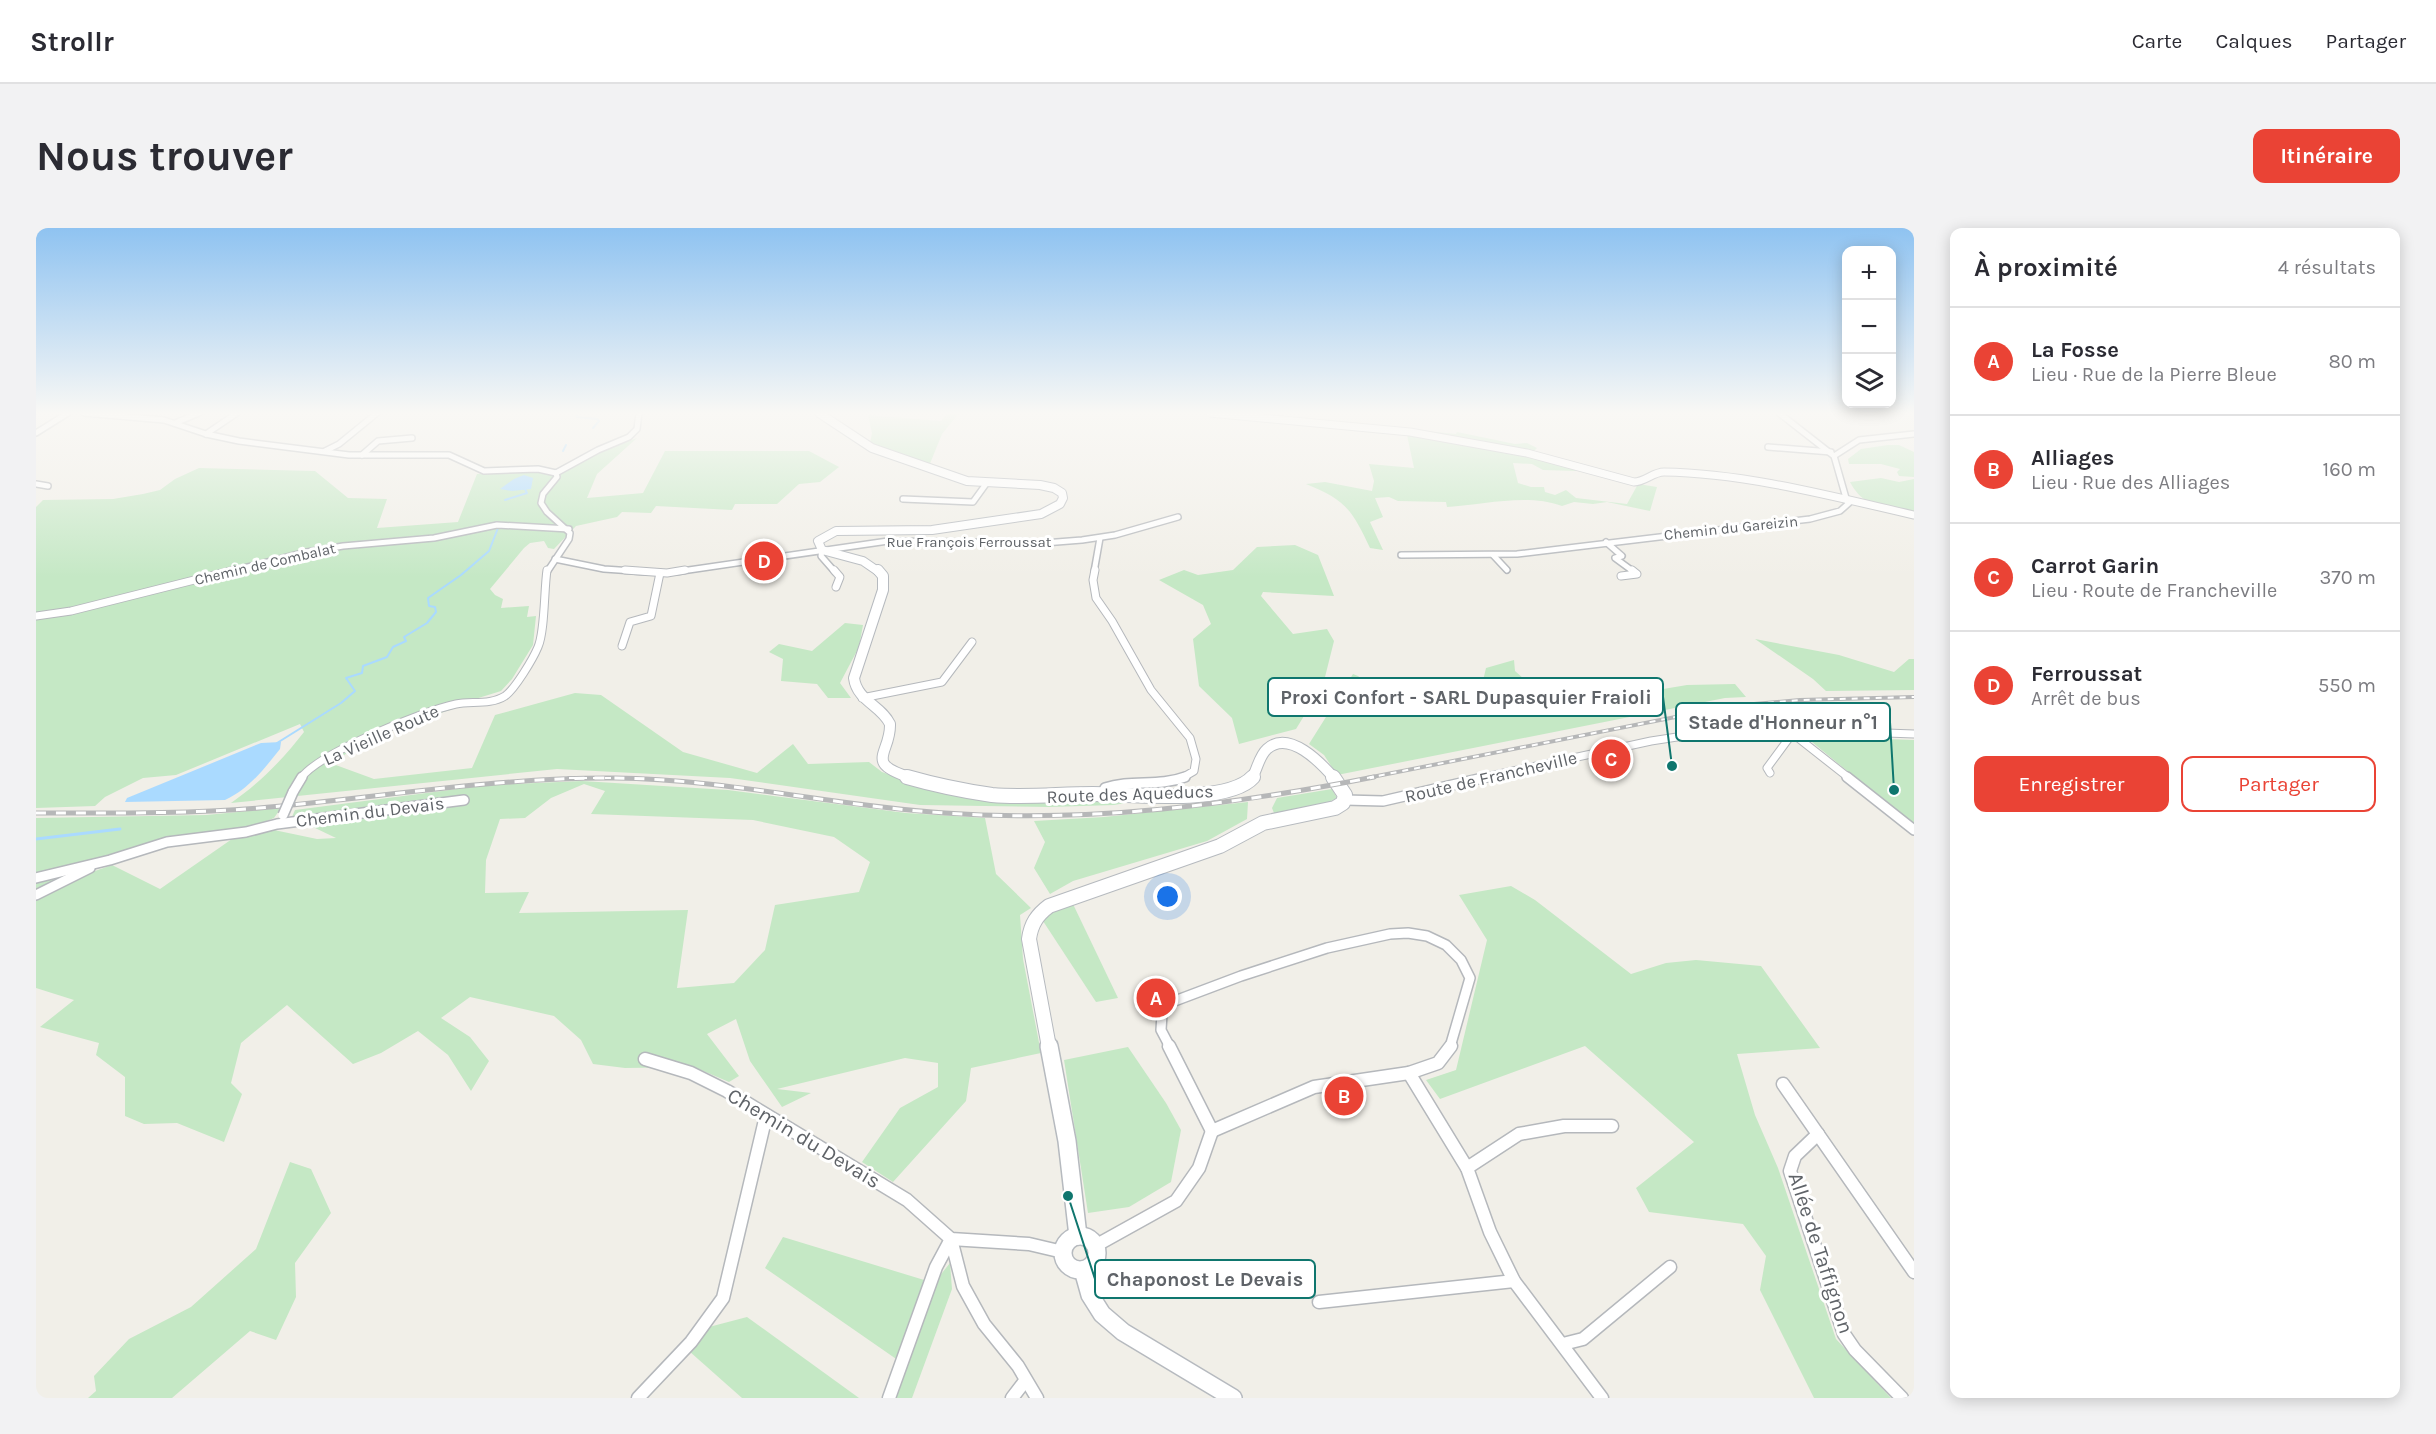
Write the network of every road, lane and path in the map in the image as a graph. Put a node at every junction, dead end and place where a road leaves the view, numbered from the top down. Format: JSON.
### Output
{"nodes":[{"id":1,"x":476,"y":468,"type":"edge"},
{"id":2,"x":566,"y":468,"type":"edge"},
{"id":3,"x":928,"y":468,"type":"edge"},
{"id":4,"x":1581,"y":468,"type":"edge"},
{"id":5,"x":1836,"y":468,"type":"edge"},
{"id":6,"x":556,"y":473,"type":"junction"},
{"id":7,"x":36,"y":484,"type":"edge"},
{"id":8,"x":986,"y":484,"type":"junction"},
{"id":9,"x":48,"y":486,"type":"dead end"},
{"id":10,"x":903,"y":499,"type":"dead end"},
{"id":11,"x":1846,"y":500,"type":"junction"},
{"id":12,"x":1914,"y":515,"type":"edge"},
{"id":13,"x":1178,"y":517,"type":"dead end"},
{"id":14,"x":569,"y":529,"type":"junction"},
{"id":15,"x":1100,"y":538,"type":"junction"},
{"id":16,"x":1606,"y":542,"type":"junction"},
{"id":17,"x":822,"y":550,"type":"junction"},
{"id":18,"x":1401,"y":555,"type":"dead end"},
{"id":19,"x":1493,"y":555,"type":"junction"},
{"id":20,"x":555,"y":560,"type":"junction"},
{"id":21,"x":1507,"y":570,"type":"dead end"},
{"id":22,"x":660,"y":573,"type":"junction"},
{"id":23,"x":1621,"y":576,"type":"dead end"},
{"id":24,"x":836,"y":587,"type":"dead end"},
{"id":25,"x":38,"y":618,"type":"edge"},
{"id":26,"x":972,"y":642,"type":"dead end"},
{"id":27,"x":622,"y":646,"type":"dead end"},
{"id":28,"x":862,"y":698,"type":"junction"},
{"id":29,"x":1768,"y":723,"type":"junction"},
{"id":30,"x":1791,"y":729,"type":"junction"},
{"id":31,"x":1914,"y":734,"type":"edge"},
{"id":32,"x":1770,"y":773,"type":"dead end"},
{"id":33,"x":1102,"y":795,"type":"junction"},
{"id":34,"x":464,"y":800,"type":"dead end"},
{"id":35,"x":1345,"y":800,"type":"junction"},
{"id":36,"x":277,"y":824,"type":"junction"},
{"id":37,"x":1914,"y":830,"type":"edge"},
{"id":38,"x":110,"y":860,"type":"junction"},
{"id":39,"x":36,"y":878,"type":"edge"},
{"id":40,"x":36,"y":895,"type":"edge"},
{"id":41,"x":645,"y":1059,"type":"dead end"},
{"id":42,"x":1409,"y":1073,"type":"junction"},
{"id":43,"x":1783,"y":1084,"type":"dead end"},
{"id":44,"x":766,"y":1116,"type":"junction"},
{"id":45,"x":1612,"y":1126,"type":"dead end"},
{"id":46,"x":1212,"y":1131,"type":"junction"},
{"id":47,"x":1818,"y":1134,"type":"junction"},
{"id":48,"x":1467,"y":1168,"type":"junction"},
{"id":49,"x":1078,"y":1236,"type":"junction"},
{"id":50,"x":951,"y":1239,"type":"junction"},
{"id":51,"x":1095,"y":1246,"type":"junction"},
{"id":52,"x":1063,"y":1252,"type":"junction"},
{"id":53,"x":1670,"y":1267,"type":"dead end"},
{"id":54,"x":1083,"y":1270,"type":"junction"},
{"id":55,"x":1914,"y":1272,"type":"edge"},
{"id":56,"x":1514,"y":1281,"type":"junction"},
{"id":57,"x":1319,"y":1302,"type":"dead end"},
{"id":58,"x":1563,"y":1344,"type":"junction"},
{"id":59,"x":1025,"y":1381,"type":"junction"},
{"id":60,"x":638,"y":1398,"type":"edge"},
{"id":61,"x":889,"y":1398,"type":"edge"},
{"id":62,"x":1012,"y":1398,"type":"edge"},
{"id":63,"x":1036,"y":1398,"type":"edge"},
{"id":64,"x":1233,"y":1398,"type":"edge"},
{"id":65,"x":1602,"y":1398,"type":"edge"},
{"id":66,"x":1902,"y":1398,"type":"edge"}],
"edges":[{"from":1,"to":6,"type":"street"},
{"from":2,"to":6,"type":"street"},
{"from":3,"to":8,"type":"main road"},
{"from":4,"to":11,"type":"street"},
{"from":5,"to":11,"type":"street"},
{"from":6,"to":14,"type":"street"},
{"from":7,"to":9,"type":"street"},
{"from":8,"to":10,"type":"street"},
{"from":8,"to":17,"type":"main road"},
{"from":11,"to":12,"type":"street"},
{"from":11,"to":16,"type":"street","name":"Chemin du Gareizin"},
{"from":13,"to":15,"type":"street","name":"Rue François Ferroussat"},
{"from":14,"to":20,"type":"street","name":"La Vieille Route"},
{"from":14,"to":25,"type":"street","name":"Chemin de Combalat"},
{"from":15,"to":17,"type":"street","name":"Rue François Ferroussat"},
{"from":15,"to":33,"type":"street"},
{"from":16,"to":19,"type":"street","name":"Chemin du Gareizin"},
{"from":16,"to":23,"type":"street"},
{"from":17,"to":22,"type":"street","name":"Rue François Ferroussat"},
{"from":17,"to":24,"type":"street"},
{"from":17,"to":28,"type":"main road"},
{"from":18,"to":19,"type":"street","name":"Chemin du Gareizin"},
{"from":19,"to":21,"type":"street"},
{"from":20,"to":22,"type":"street","name":"Rue François Ferroussat"},
{"from":20,"to":36,"type":"street","name":"La Vieille Route","bridge":true},
{"from":22,"to":27,"type":"street"},
{"from":26,"to":28,"type":"street"},
{"from":28,"to":33,"type":"main road","name":"Route des Aqueducs"},
{"from":29,"to":30,"type":"street"},
{"from":29,"to":30,"type":"street","name":"Route de Francheville"},
{"from":29,"to":35,"type":"street","name":"Route de Francheville"},
{"from":30,"to":31,"type":"street"},
{"from":30,"to":32,"type":"street"},
{"from":30,"to":37,"type":"street"},
{"from":33,"to":35,"type":"main road","name":"Route des Aqueducs"},
{"from":34,"to":36,"type":"street","name":"Chemin du Devais"},
{"from":35,"to":49,"type":"main road"},
{"from":36,"to":38,"type":"street"},
{"from":38,"to":39,"type":"street"},
{"from":38,"to":40,"type":"street"},
{"from":41,"to":44,"type":"street","name":"Chemin du Devais"},
{"from":42,"to":46,"type":"street"},
{"from":42,"to":46,"type":"street"},
{"from":42,"to":48,"type":"street"},
{"from":43,"to":47,"type":"street"},
{"from":44,"to":50,"type":"street","name":"Chemin du Devais"},
{"from":44,"to":60,"type":"street"},
{"from":45,"to":48,"type":"street"},
{"from":46,"to":51,"type":"street"},
{"from":47,"to":55,"type":"street"},
{"from":47,"to":66,"type":"street","name":"Allée de Taffignon"},
{"from":48,"to":56,"type":"street"},
{"from":49,"to":51,"type":"main road"},
{"from":49,"to":52,"type":"main road"},
{"from":50,"to":52,"type":"street"},
{"from":50,"to":59,"type":"street"},
{"from":50,"to":61,"type":"street"},
{"from":51,"to":54,"type":"main road"},
{"from":52,"to":54,"type":"main road"},
{"from":53,"to":58,"type":"street"},
{"from":54,"to":64,"type":"main road"},
{"from":56,"to":57,"type":"street"},
{"from":56,"to":58,"type":"street"},
{"from":58,"to":65,"type":"street"},
{"from":59,"to":62,"type":"street"},
{"from":59,"to":63,"type":"street"}]}
